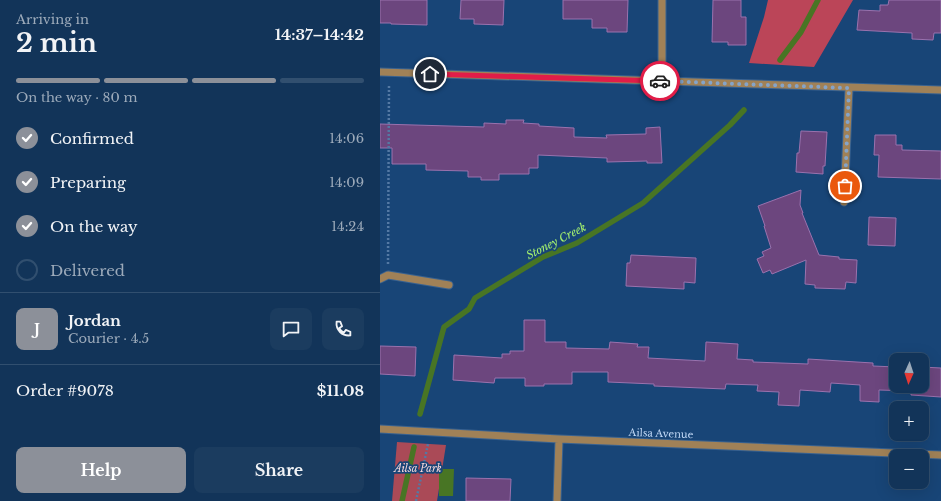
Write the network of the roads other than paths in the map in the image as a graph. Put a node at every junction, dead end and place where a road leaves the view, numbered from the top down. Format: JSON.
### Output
{"nodes":[{"id":1,"x":662,"y":0,"type":"edge"},
{"id":2,"x":380,"y":72,"type":"edge"},
{"id":3,"x":662,"y":81,"type":"junction"},
{"id":4,"x":849,"y":88,"type":"junction"},
{"id":5,"x":941,"y":90,"type":"edge"},
{"id":6,"x":844,"y":202,"type":"dead end"},
{"id":7,"x":380,"y":279,"type":"edge"},
{"id":8,"x":449,"y":285,"type":"dead end"},
{"id":9,"x":380,"y":429,"type":"edge"},
{"id":10,"x":559,"y":439,"type":"junction"},
{"id":11,"x":941,"y":455,"type":"edge"},
{"id":12,"x":557,"y":501,"type":"edge"}],
"edges":[{"from":1,"to":3,"type":"street"},
{"from":2,"to":3,"type":"street"},
{"from":3,"to":4,"type":"street"},
{"from":4,"to":5,"type":"street"},
{"from":4,"to":6,"type":"street"},
{"from":7,"to":8,"type":"street"},
{"from":9,"to":10,"type":"street","name":"Ailsa Avenue"},
{"from":10,"to":11,"type":"street","name":"Ailsa Avenue"},
{"from":10,"to":12,"type":"street"}]}
